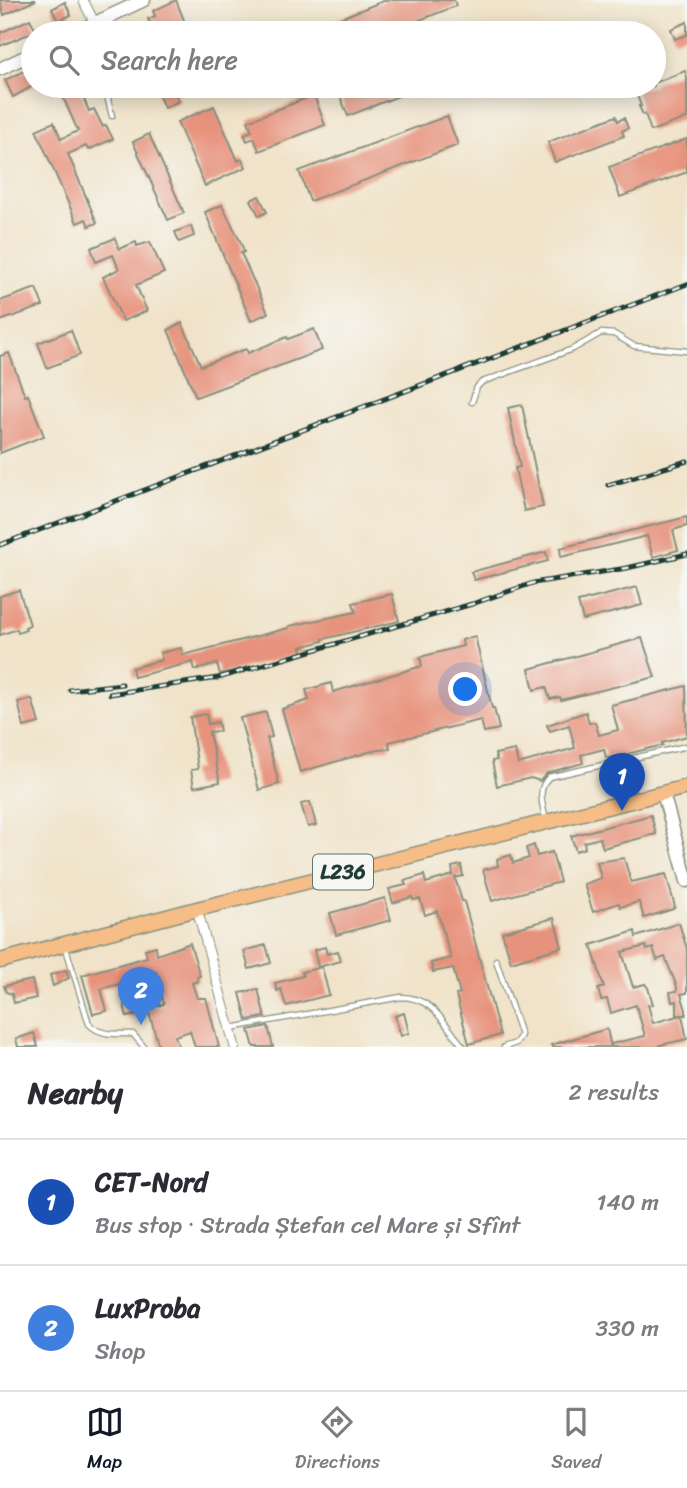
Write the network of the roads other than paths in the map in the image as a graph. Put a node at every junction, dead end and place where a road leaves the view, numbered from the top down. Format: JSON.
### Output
{"nodes":[{"id":1,"x":83,"y":0,"type":"edge"},
{"id":2,"x":144,"y":0,"type":"edge"},
{"id":3,"x":108,"y":17,"type":"junction"},
{"id":4,"x":94,"y":21,"type":"edge"},
{"id":5,"x":101,"y":21,"type":"edge"},
{"id":6,"x":110,"y":21,"type":"edge"},
{"id":7,"x":21,"y":59,"type":"edge"},
{"id":8,"x":0,"y":69,"type":"edge"},
{"id":9,"x":108,"y":98,"type":"edge"},
{"id":10,"x":111,"y":116,"type":"dead end"},
{"id":11,"x":687,"y":351,"type":"edge"},
{"id":12,"x":472,"y":402,"type":"dead end"},
{"id":13,"x":687,"y":746,"type":"edge"},
{"id":14,"x":687,"y":787,"type":"edge"},
{"id":15,"x":663,"y":793,"type":"junction"},
{"id":16,"x":547,"y":822,"type":"junction"},
{"id":17,"x":687,"y":881,"type":"edge"},
{"id":18,"x":197,"y":909,"type":"junction"},
{"id":19,"x":65,"y":944,"type":"junction"},
{"id":20,"x":496,"y":960,"type":"dead end"},
{"id":21,"x":0,"y":961,"type":"edge"},
{"id":22,"x":230,"y":1028,"type":"junction"},
{"id":23,"x":144,"y":1047,"type":"edge"},
{"id":24,"x":235,"y":1047,"type":"edge"},
{"id":25,"x":464,"y":1047,"type":"edge"},
{"id":26,"x":504,"y":1047,"type":"edge"}],
"edges":[{"from":1,"to":4,"type":"street"},
{"from":2,"to":3,"type":"street"},
{"from":3,"to":5,"type":"street"},
{"from":3,"to":6,"type":"lane"},
{"from":7,"to":8,"type":"street"},
{"from":9,"to":10,"type":"lane"},
{"from":11,"to":12,"type":"lane"},
{"from":13,"to":16,"type":"lane"},
{"from":14,"to":15,"type":"main road","number":"L236"},
{"from":15,"to":16,"type":"main road","number":"L236"},
{"from":15,"to":17,"type":"street"},
{"from":16,"to":18,"type":"main road","number":"L236"},
{"from":18,"to":19,"type":"main road","number":"L236"},
{"from":18,"to":22,"type":"street"},
{"from":19,"to":21,"type":"main road","number":"L236"},
{"from":19,"to":23,"type":"lane"},
{"from":20,"to":26,"type":"lane"},
{"from":22,"to":24,"type":"street"},
{"from":22,"to":25,"type":"lane"}]}
